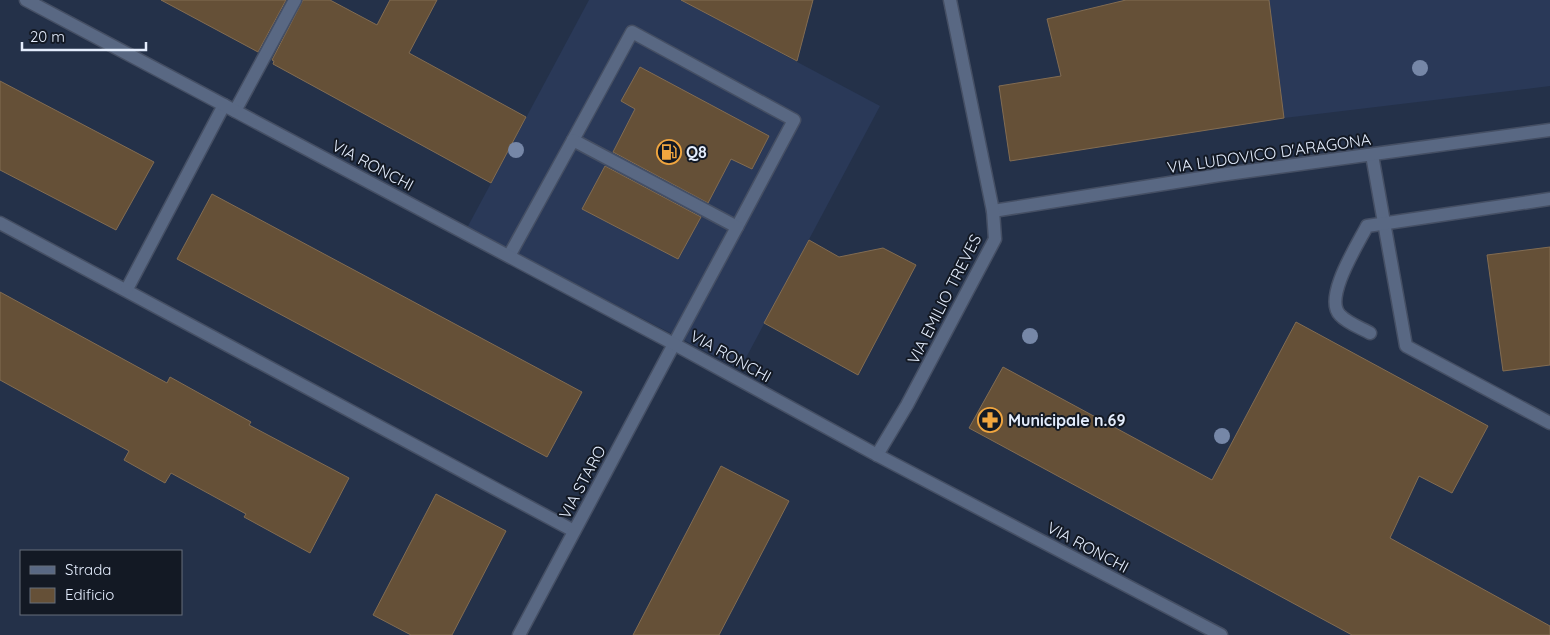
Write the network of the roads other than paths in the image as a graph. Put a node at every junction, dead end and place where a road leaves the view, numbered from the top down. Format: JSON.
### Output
{"nodes":[{"id":1,"x":26,"y":0,"type":"edge"},
{"id":2,"x":295,"y":0,"type":"edge"},
{"id":3,"x":950,"y":0,"type":"edge"},
{"id":4,"x":230,"y":108,"type":"junction"},
{"id":5,"x":1550,"y":130,"type":"edge"},
{"id":6,"x":573,"y":140,"type":"junction"},
{"id":7,"x":1372,"y":155,"type":"junction"},
{"id":8,"x":1550,"y":199,"type":"edge"},
{"id":9,"x":993,"y":212,"type":"junction"},
{"id":10,"x":0,"y":223,"type":"edge"},
{"id":11,"x":1383,"y":223,"type":"junction"},
{"id":12,"x":737,"y":227,"type":"junction"},
{"id":13,"x":509,"y":256,"type":"junction"},
{"id":14,"x":127,"y":289,"type":"junction"},
{"id":15,"x":1370,"y":333,"type":"dead end"},
{"id":16,"x":674,"y":344,"type":"junction"},
{"id":17,"x":1550,"y":423,"type":"edge"},
{"id":18,"x":877,"y":455,"type":"junction"},
{"id":19,"x":574,"y":531,"type":"junction"},
{"id":20,"x":519,"y":635,"type":"edge"},
{"id":21,"x":1222,"y":635,"type":"edge"}],
"edges":[{"from":1,"to":4,"type":"street","name":"VIA RONCHI"},
{"from":2,"to":4,"type":"street"},
{"from":3,"to":9,"type":"street","name":"VIA EMILIO TREVES"},
{"from":4,"to":13,"type":"street","name":"VIA RONCHI"},
{"from":4,"to":14,"type":"street"},
{"from":5,"to":7,"type":"street","name":"VIA LUDOVICO D'ARAGONA"},
{"from":6,"to":12,"type":"street"},
{"from":6,"to":12,"type":"street","name":"VIA STARO"},
{"from":6,"to":13,"type":"street"},
{"from":7,"to":9,"type":"street","name":"VIA LUDOVICO D'ARAGONA"},
{"from":7,"to":11,"type":"street"},
{"from":8,"to":11,"type":"street"},
{"from":9,"to":18,"type":"street","name":"VIA EMILIO TREVES"},
{"from":10,"to":14,"type":"street"},
{"from":11,"to":15,"type":"street"},
{"from":11,"to":17,"type":"street"},
{"from":12,"to":16,"type":"street","name":"VIA STARO"},
{"from":13,"to":16,"type":"street","name":"VIA RONCHI"},
{"from":14,"to":19,"type":"street"},
{"from":16,"to":18,"type":"street","name":"VIA RONCHI"},
{"from":16,"to":19,"type":"street","name":"VIA STARO"},
{"from":18,"to":21,"type":"street","name":"VIA RONCHI"},
{"from":19,"to":20,"type":"street","name":"VIA STARO"}]}
